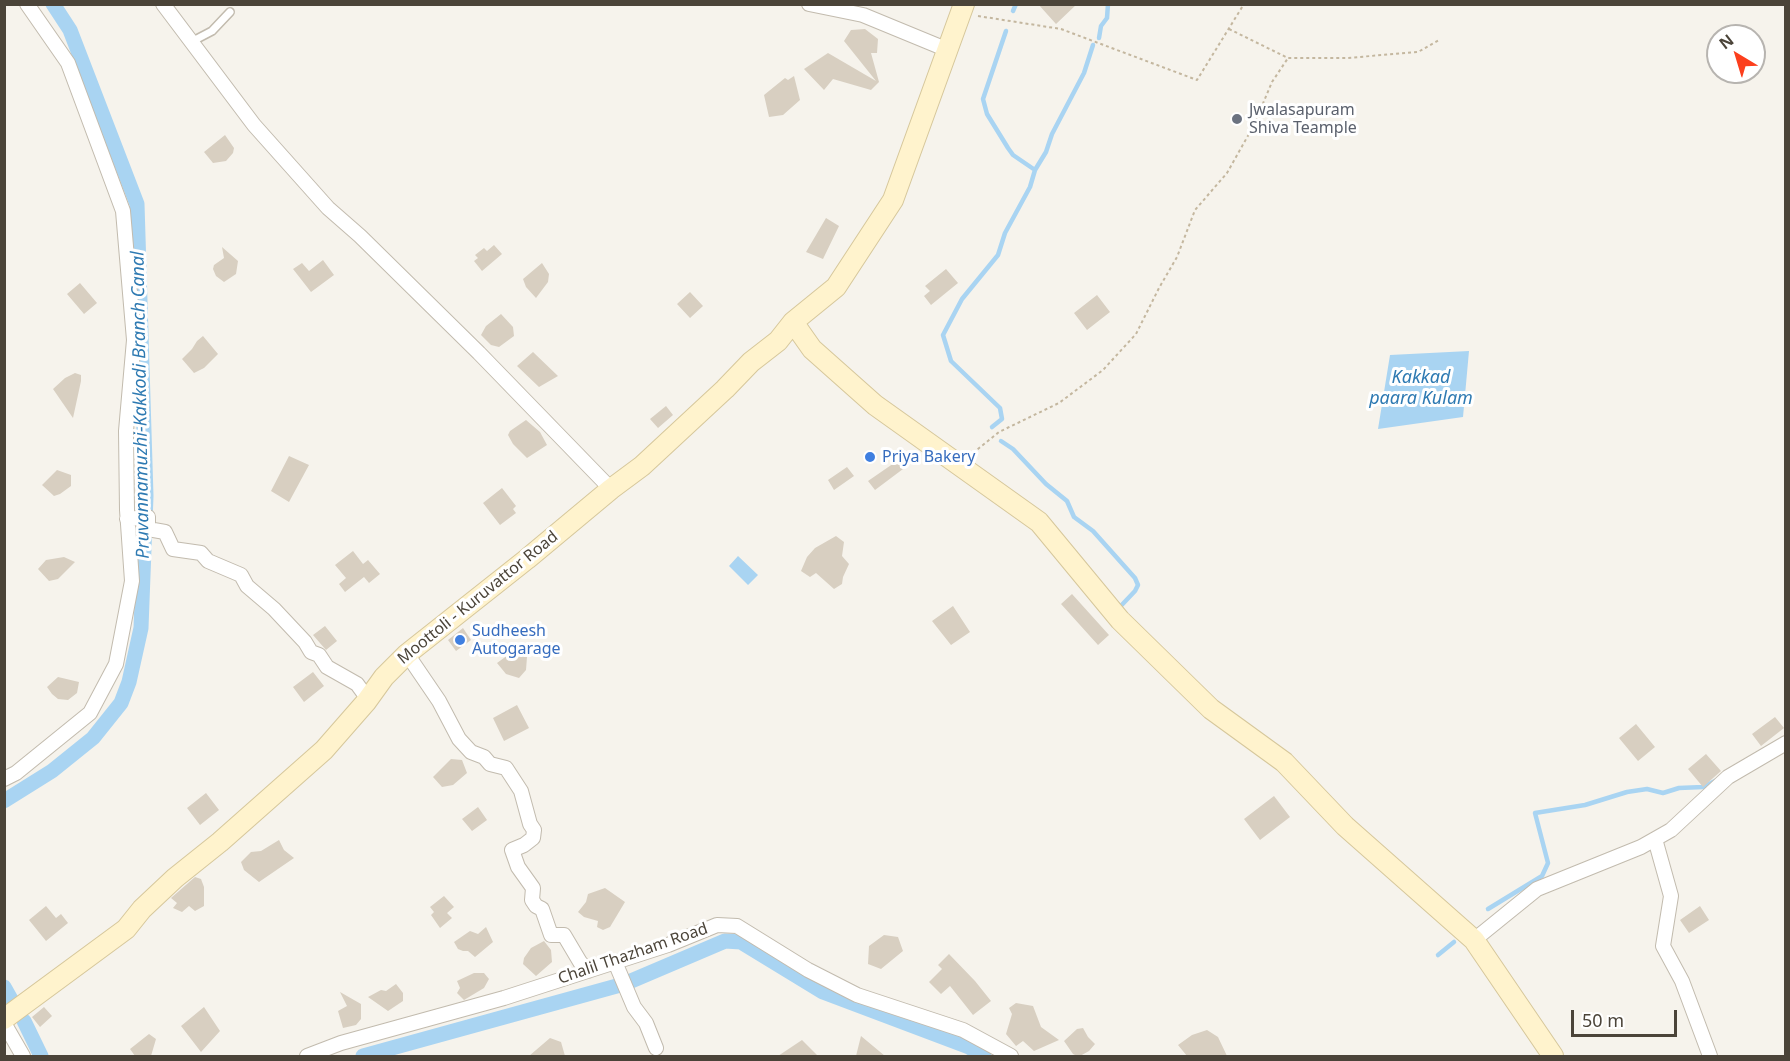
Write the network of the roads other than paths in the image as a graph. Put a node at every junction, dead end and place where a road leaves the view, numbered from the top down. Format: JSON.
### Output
{"nodes":[{"id":1,"x":27,"y":4,"type":"edge"},
{"id":2,"x":163,"y":4,"type":"edge"},
{"id":3,"x":809,"y":4,"type":"edge"},
{"id":4,"x":962,"y":9,"type":"edge"},
{"id":5,"x":230,"y":12,"type":"dead end"},
{"id":6,"x":191,"y":42,"type":"junction"},
{"id":7,"x":948,"y":50,"type":"junction"},
{"id":8,"x":793,"y":322,"type":"junction"},
{"id":9,"x":611,"y":489,"type":"junction"},
{"id":10,"x":138,"y":518,"type":"junction"},
{"id":11,"x":407,"y":654,"type":"junction"},
{"id":12,"x":370,"y":696,"type":"junction"},
{"id":13,"x":1785,"y":743,"type":"edge"},
{"id":14,"x":4,"y":779,"type":"edge"},
{"id":15,"x":1655,"y":839,"type":"junction"},
{"id":16,"x":1474,"y":940,"type":"junction"},
{"id":17,"x":615,"y":962,"type":"junction"},
{"id":18,"x":588,"y":971,"type":"junction"},
{"id":19,"x":4,"y":1021,"type":"edge"},
{"id":20,"x":656,"y":1048,"type":"dead end"},
{"id":21,"x":23,"y":1056,"type":"edge"},
{"id":22,"x":308,"y":1056,"type":"edge"},
{"id":23,"x":1011,"y":1056,"type":"edge"},
{"id":24,"x":1553,"y":1056,"type":"edge"},
{"id":25,"x":1710,"y":1056,"type":"edge"}],
"edges":[{"from":1,"to":10,"type":"street"},
{"from":2,"to":6,"type":"street"},
{"from":3,"to":7,"type":"street"},
{"from":4,"to":7,"type":"main road","name":"Moottoli - Kuruvattor Road"},
{"from":5,"to":6,"type":"lane"},
{"from":6,"to":9,"type":"street"},
{"from":7,"to":8,"type":"main road","name":"Moottoli - Kuruvattor Road"},
{"from":8,"to":9,"type":"main road","name":"Moottoli - Kuruvattor Road"},
{"from":8,"to":16,"type":"main road"},
{"from":9,"to":11,"type":"main road","name":"Moottoli - Kuruvattor Road"},
{"from":10,"to":12,"type":"street"},
{"from":10,"to":14,"type":"street"},
{"from":11,"to":12,"type":"main road","name":"Moottoli - Kuruvattor Road"},
{"from":11,"to":18,"type":"street"},
{"from":12,"to":19,"type":"main road","name":"Moottoli - Kuruvattor Road"},
{"from":13,"to":15,"type":"street"},
{"from":15,"to":16,"type":"street"},
{"from":15,"to":25,"type":"street"},
{"from":16,"to":24,"type":"main road"},
{"from":17,"to":18,"type":"street","name":"Chalil Thazham Road"},
{"from":17,"to":20,"type":"street"},
{"from":17,"to":23,"type":"street","name":"Chalil Thazham Road"},
{"from":18,"to":22,"type":"street","name":"Chalil Thazham Road"},
{"from":19,"to":21,"type":"street"}]}
